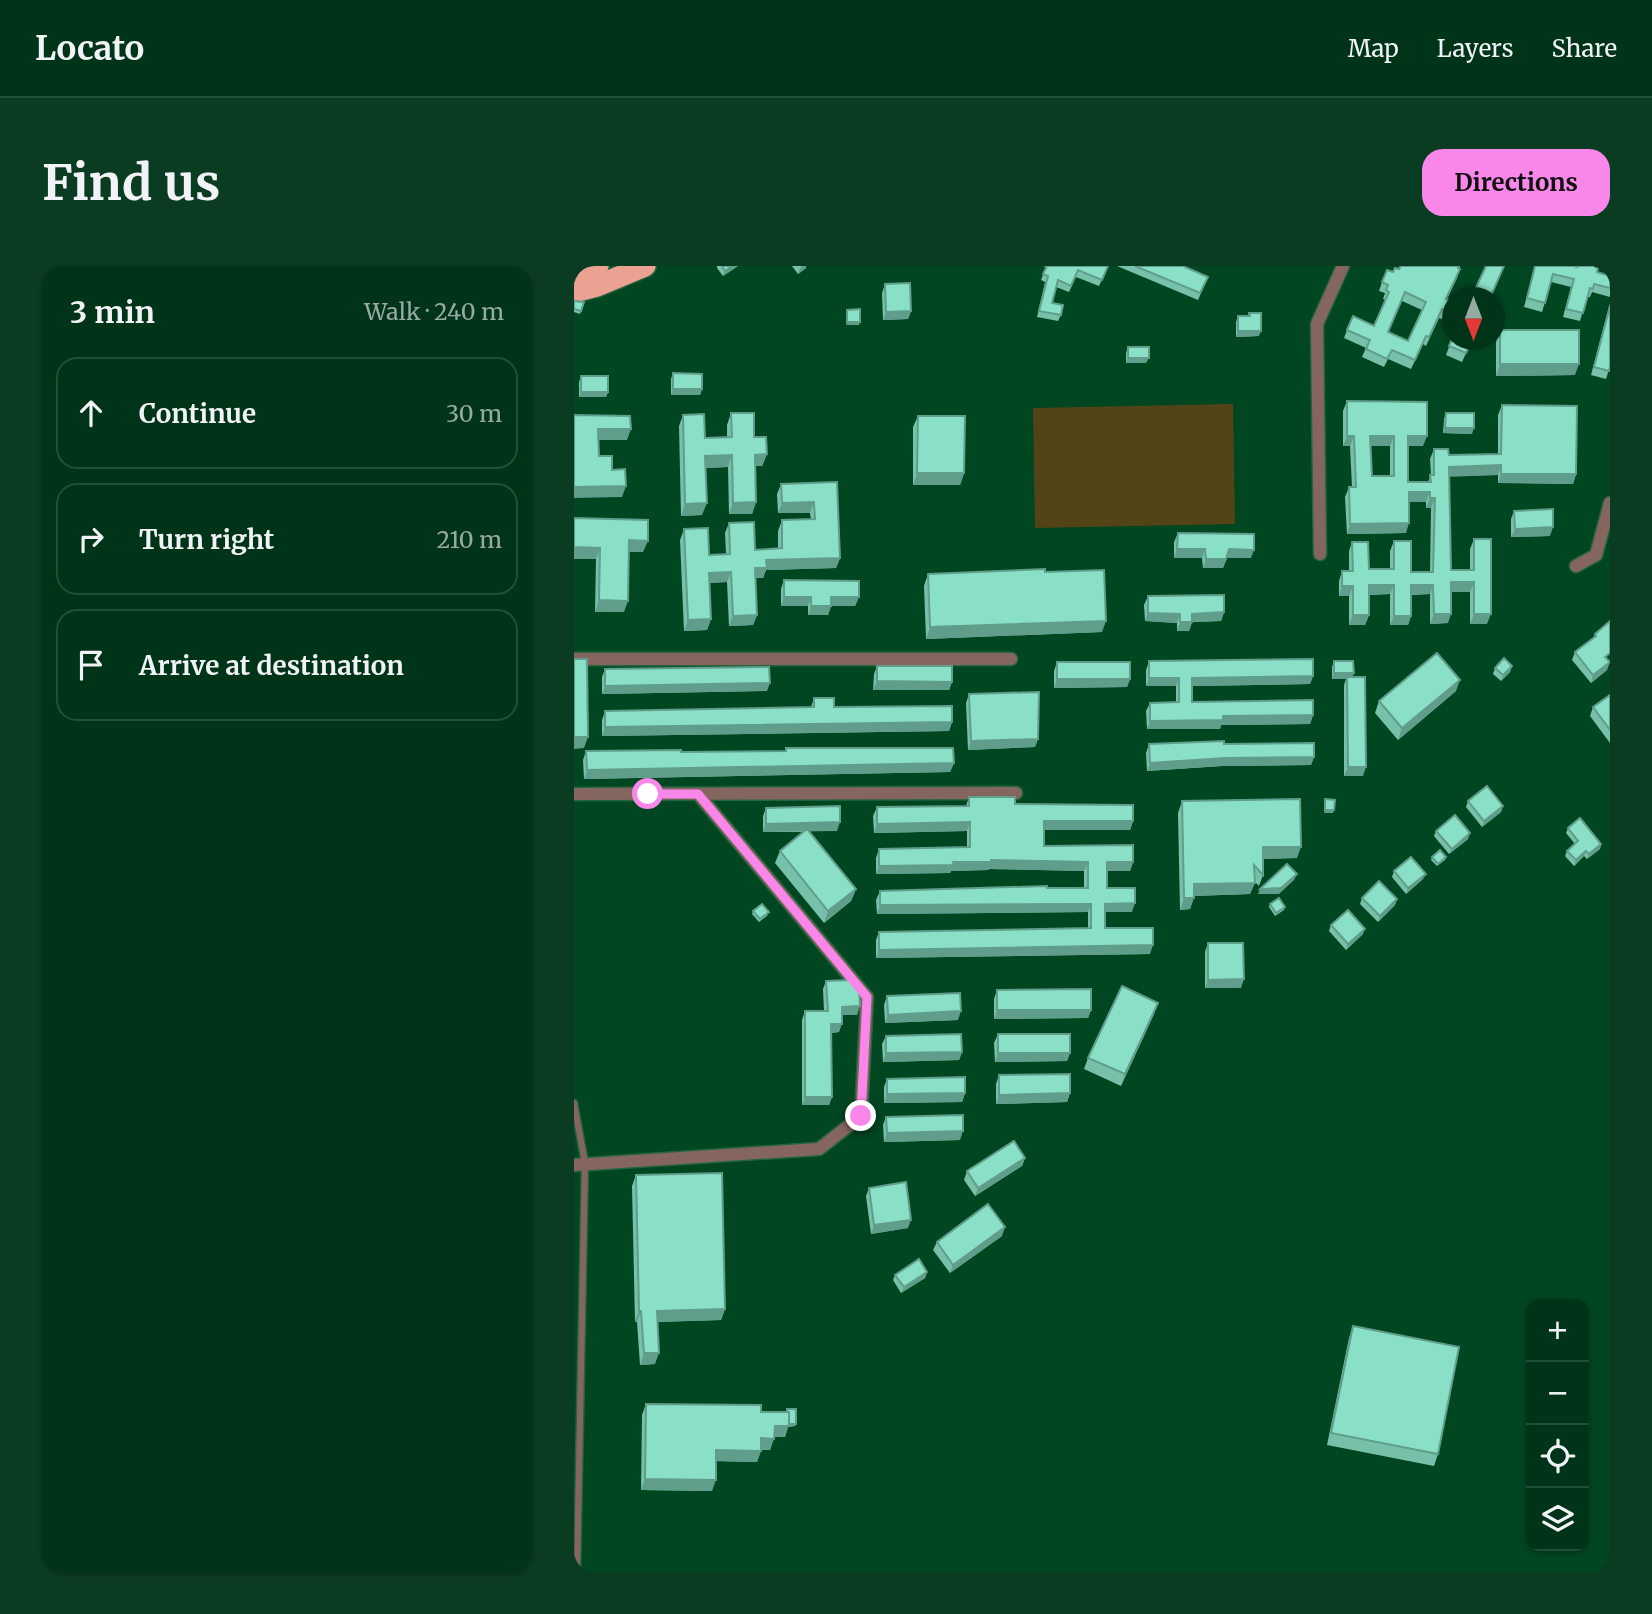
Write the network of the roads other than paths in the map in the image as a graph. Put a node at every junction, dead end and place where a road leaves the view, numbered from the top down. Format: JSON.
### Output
{"nodes":[{"id":1,"x":598,"y":266,"type":"edge"},
{"id":2,"x":645,"y":266,"type":"edge"},
{"id":3,"x":1343,"y":266,"type":"edge"},
{"id":4,"x":574,"y":274,"type":"edge"},
{"id":5,"x":574,"y":292,"type":"edge"},
{"id":6,"x":1610,"y":503,"type":"edge"},
{"id":7,"x":1320,"y":554,"type":"dead end"},
{"id":8,"x":1576,"y":566,"type":"dead end"},
{"id":9,"x":574,"y":659,"type":"edge"},
{"id":10,"x":1011,"y":659,"type":"dead end"},
{"id":11,"x":1016,"y":793,"type":"dead end"},
{"id":12,"x":574,"y":794,"type":"edge"},
{"id":13,"x":698,"y":794,"type":"junction"},
{"id":14,"x":574,"y":1103,"type":"edge"},
{"id":15,"x":580,"y":1164,"type":"edge"},
{"id":16,"x":577,"y":1572,"type":"edge"}],
"edges":[{"from":1,"to":4,"type":"highway"},
{"from":2,"to":5,"type":"highway"},
{"from":3,"to":7,"type":"street"},
{"from":6,"to":8,"type":"street"},
{"from":9,"to":10,"type":"street"},
{"from":11,"to":13,"type":"street"},
{"from":12,"to":13,"type":"street"},
{"from":13,"to":15,"type":"street"},
{"from":14,"to":15,"type":"lane"},
{"from":15,"to":16,"type":"lane"}]}
